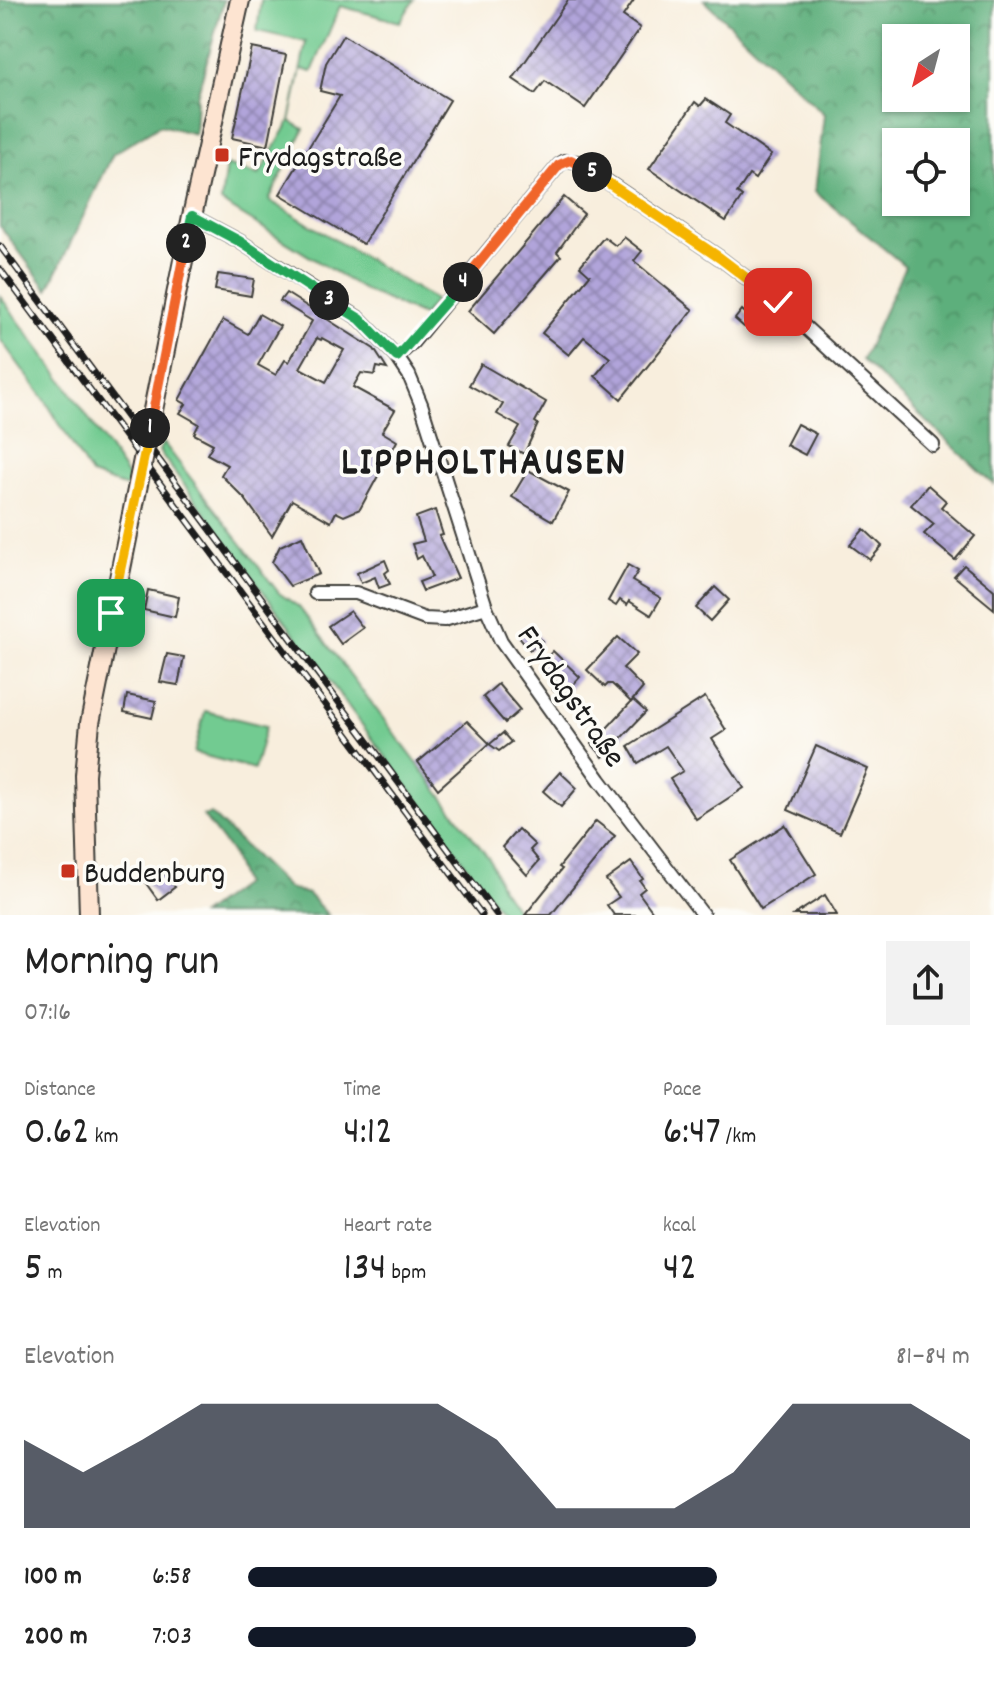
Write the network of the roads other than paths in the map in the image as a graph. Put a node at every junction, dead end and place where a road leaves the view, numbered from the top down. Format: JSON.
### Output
{"nodes":[{"id":1,"x":240,"y":0,"type":"edge"},
{"id":2,"x":192,"y":216,"type":"junction"},
{"id":3,"x":397,"y":357,"type":"junction"},
{"id":4,"x":933,"y":445,"type":"dead end"},
{"id":5,"x":315,"y":593,"type":"dead end"},
{"id":6,"x":486,"y":607,"type":"junction"},
{"id":7,"x":87,"y":912,"type":"edge"},
{"id":8,"x":703,"y":915,"type":"edge"}],
"edges":[{"from":1,"to":2,"type":"street"},
{"from":2,"to":3,"type":"street","name":"Frydagstraße"},
{"from":2,"to":7,"type":"street"},
{"from":3,"to":4,"type":"street"},
{"from":3,"to":6,"type":"street","name":"Frydagstraße"},
{"from":5,"to":6,"type":"street"},
{"from":6,"to":8,"type":"street","name":"Frydagstraße"}]}
